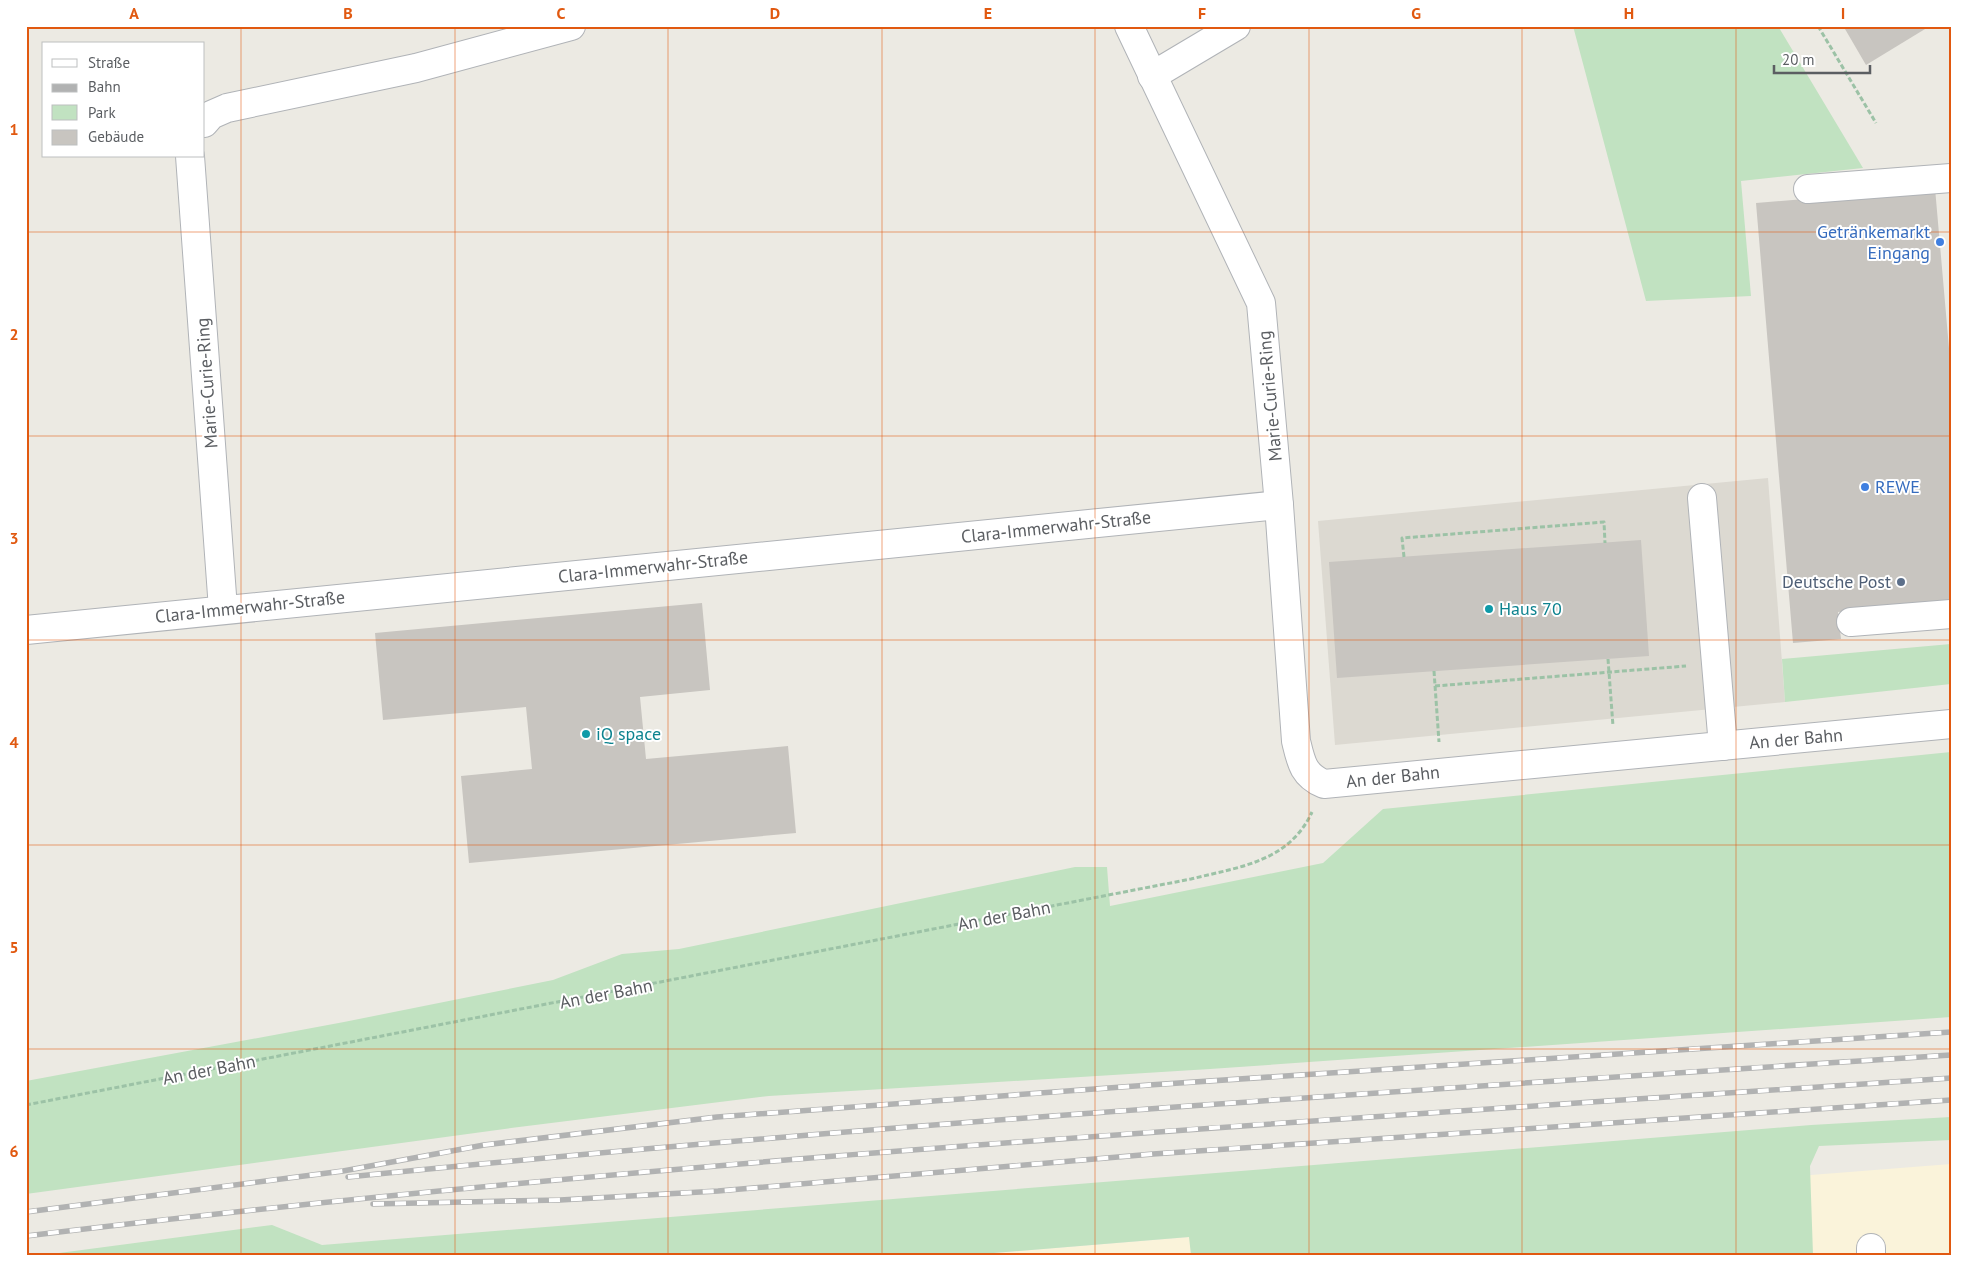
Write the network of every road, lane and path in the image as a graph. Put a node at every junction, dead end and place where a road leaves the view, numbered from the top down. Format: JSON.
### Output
{"nodes":[{"id":1,"x":571,"y":26,"type":"edge"},
{"id":2,"x":1128,"y":26,"type":"edge"},
{"id":3,"x":1236,"y":26,"type":"edge"},
{"id":4,"x":1818,"y":26,"type":"edge"},
{"id":5,"x":1152,"y":76,"type":"junction"},
{"id":6,"x":205,"y":121,"type":"edge"},
{"id":7,"x":1876,"y":124,"type":"dead end"},
{"id":8,"x":190,"y":158,"type":"edge"},
{"id":9,"x":1951,"y":178,"type":"edge"},
{"id":10,"x":1808,"y":189,"type":"dead end"},
{"id":11,"x":1702,"y":498,"type":"dead end"},
{"id":12,"x":1279,"y":505,"type":"junction"},
{"id":13,"x":1606,"y":543,"type":"dead end"},
{"id":14,"x":1404,"y":556,"type":"dead end"},
{"id":15,"x":223,"y":609,"type":"junction"},
{"id":16,"x":1951,"y":614,"type":"edge"},
{"id":17,"x":1851,"y":622,"type":"dead end"},
{"id":18,"x":26,"y":630,"type":"edge"},
{"id":19,"x":1608,"y":659,"type":"dead end"},
{"id":20,"x":1716,"y":664,"type":"junction"},
{"id":21,"x":1434,"y":671,"type":"dead end"},
{"id":22,"x":1609,"y":673,"type":"junction"},
{"id":23,"x":1435,"y":686,"type":"junction"},
{"id":24,"x":1951,"y":724,"type":"edge"},
{"id":25,"x":1723,"y":746,"type":"junction"},
{"id":26,"x":1615,"y":756,"type":"junction"},
{"id":27,"x":1441,"y":773,"type":"junction"},
{"id":28,"x":1324,"y":784,"type":"junction"},
{"id":29,"x":26,"y":1105,"type":"edge"}],
"edges":[{"from":1,"to":6,"type":"street"},
{"from":2,"to":5,"type":"street","name":"Marie-Curie-Ring"},
{"from":3,"to":5,"type":"street"},
{"from":4,"to":7,"type":"path"},
{"from":5,"to":12,"type":"street","name":"Marie-Curie-Ring"},
{"from":8,"to":15,"type":"street","name":"Marie-Curie-Ring"},
{"from":9,"to":10,"type":"street"},
{"from":11,"to":20,"type":"street"},
{"from":12,"to":15,"type":"street","name":"Clara-Immerwahr-Straße"},
{"from":12,"to":28,"type":"street","name":"Marie-Curie-Ring"},
{"from":13,"to":14,"type":"path"},
{"from":15,"to":18,"type":"street","name":"Clara-Immerwahr-Straße"},
{"from":16,"to":17,"type":"street"},
{"from":19,"to":22,"type":"path"},
{"from":20,"to":22,"type":"path"},
{"from":20,"to":25,"type":"street"},
{"from":21,"to":23,"type":"path"},
{"from":22,"to":23,"type":"path"},
{"from":22,"to":26,"type":"path"},
{"from":23,"to":27,"type":"path"},
{"from":24,"to":25,"type":"street","name":"An der Bahn"},
{"from":25,"to":26,"type":"street","name":"An der Bahn"},
{"from":26,"to":27,"type":"street","name":"An der Bahn"},
{"from":27,"to":28,"type":"street","name":"An der Bahn"},
{"from":28,"to":29,"type":"path","name":"An der Bahn"}]}
